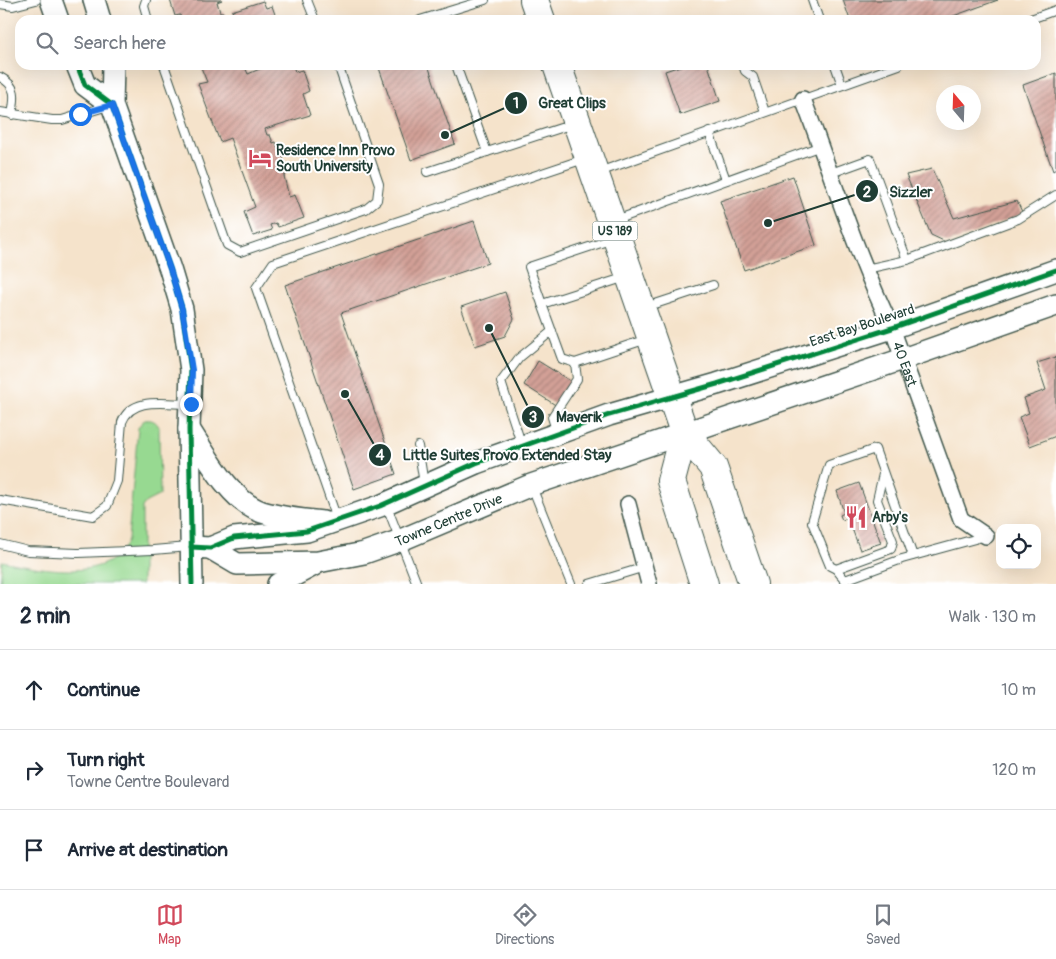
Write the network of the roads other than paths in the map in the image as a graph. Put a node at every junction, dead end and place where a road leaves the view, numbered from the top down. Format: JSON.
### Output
{"nodes":[{"id":1,"x":36,"y":0,"type":"edge"},
{"id":2,"x":51,"y":0,"type":"edge"},
{"id":3,"x":94,"y":0,"type":"edge"},
{"id":4,"x":146,"y":0,"type":"edge"},
{"id":5,"x":307,"y":0,"type":"edge"},
{"id":6,"x":485,"y":0,"type":"edge"},
{"id":7,"x":534,"y":0,"type":"edge"},
{"id":8,"x":812,"y":0,"type":"edge"},
{"id":9,"x":0,"y":4,"type":"edge"},
{"id":10,"x":1056,"y":10,"type":"edge"},
{"id":11,"x":56,"y":15,"type":"edge"},
{"id":12,"x":98,"y":15,"type":"edge"},
{"id":13,"x":147,"y":15,"type":"edge"},
{"id":14,"x":313,"y":15,"type":"edge"},
{"id":15,"x":444,"y":15,"type":"edge"},
{"id":16,"x":539,"y":15,"type":"edge"},
{"id":17,"x":817,"y":15,"type":"edge"},
{"id":18,"x":1041,"y":15,"type":"edge"},
{"id":19,"x":79,"y":70,"type":"edge"},
{"id":20,"x":113,"y":70,"type":"edge"},
{"id":21,"x":166,"y":70,"type":"edge"},
{"id":22,"x":340,"y":70,"type":"edge"},
{"id":23,"x":458,"y":70,"type":"edge"},
{"id":24,"x":559,"y":70,"type":"edge"},
{"id":25,"x":745,"y":70,"type":"edge"},
{"id":26,"x":837,"y":70,"type":"edge"},
{"id":27,"x":885,"y":70,"type":"edge"},
{"id":28,"x":0,"y":77,"type":"edge"},
{"id":29,"x":842,"y":85,"type":"junction"},
{"id":30,"x":803,"y":99,"type":"junction"},
{"id":31,"x":112,"y":105,"type":"junction"},
{"id":32,"x":0,"y":112,"type":"edge"},
{"id":33,"x":765,"y":112,"type":"junction"},
{"id":34,"x":12,"y":115,"type":"junction"},
{"id":35,"x":577,"y":123,"type":"junction"},
{"id":36,"x":709,"y":132,"type":"junction"},
{"id":37,"x":821,"y":146,"type":"junction"},
{"id":38,"x":487,"y":152,"type":"junction"},
{"id":39,"x":592,"y":166,"type":"junction"},
{"id":40,"x":427,"y":172,"type":"dead end"},
{"id":41,"x":831,"y":173,"type":"junction"},
{"id":42,"x":726,"y":180,"type":"junction"},
{"id":43,"x":1056,"y":195,"type":"edge"},
{"id":44,"x":614,"y":230,"type":"junction"},
{"id":45,"x":907,"y":260,"type":"junction"},
{"id":46,"x":866,"y":269,"type":"junction"},
{"id":47,"x":1056,"y":270,"type":"edge"},
{"id":48,"x":630,"y":276,"type":"junction"},
{"id":49,"x":713,"y":285,"type":"dead end"},
{"id":50,"x":542,"y":304,"type":"junction"},
{"id":51,"x":1056,"y":305,"type":"edge"},
{"id":52,"x":642,"y":309,"type":"junction"},
{"id":53,"x":892,"y":328,"type":"junction"},
{"id":54,"x":552,"y":331,"type":"junction"},
{"id":55,"x":652,"y":337,"type":"junction"},
{"id":56,"x":903,"y":359,"type":"junction"},
{"id":57,"x":575,"y":363,"type":"junction"},
{"id":58,"x":673,"y":398,"type":"junction"},
{"id":59,"x":191,"y":404,"type":"junction"},
{"id":60,"x":189,"y":429,"type":"junction"},
{"id":61,"x":684,"y":432,"type":"junction"},
{"id":62,"x":557,"y":434,"type":"junction"},
{"id":63,"x":418,"y":446,"type":"dead end"},
{"id":64,"x":522,"y":446,"type":"junction"},
{"id":65,"x":884,"y":473,"type":"junction"},
{"id":66,"x":531,"y":485,"type":"junction"},
{"id":67,"x":425,"y":486,"type":"junction"},
{"id":68,"x":0,"y":500,"type":"edge"},
{"id":69,"x":386,"y":503,"type":"junction"},
{"id":70,"x":628,"y":504,"type":"dead end"},
{"id":71,"x":335,"y":522,"type":"junction"},
{"id":72,"x":986,"y":536,"type":"joint"},
{"id":73,"x":401,"y":540,"type":"junction"},
{"id":74,"x":0,"y":544,"type":"edge"},
{"id":75,"x":200,"y":547,"type":"junction"},
{"id":76,"x":913,"y":556,"type":"junction"},
{"id":77,"x":318,"y":562,"type":"junction"},
{"id":78,"x":645,"y":567,"type":"junction"},
{"id":79,"x":836,"y":569,"type":"junction"},
{"id":80,"x":192,"y":584,"type":"edge"},
{"id":81,"x":278,"y":584,"type":"edge"},
{"id":82,"x":417,"y":584,"type":"edge"},
{"id":83,"x":571,"y":584,"type":"edge"},
{"id":84,"x":589,"y":584,"type":"edge"},
{"id":85,"x":650,"y":584,"type":"edge"},
{"id":86,"x":704,"y":584,"type":"edge"},
{"id":87,"x":753,"y":584,"type":"edge"}],
"edges":[{"from":1,"to":9,"type":"lane"},
{"from":2,"to":11,"type":"street"},
{"from":3,"to":12,"type":"street"},
{"from":4,"to":13,"type":"lane"},
{"from":5,"to":14,"type":"lane"},
{"from":6,"to":15,"type":"lane"},
{"from":7,"to":16,"type":"highway"},
{"from":8,"to":17,"type":"lane"},
{"from":10,"to":18,"type":"lane"},
{"from":19,"to":31,"type":"street"},
{"from":20,"to":31,"type":"street"},
{"from":21,"to":22,"type":"lane"},
{"from":23,"to":38,"type":"lane"},
{"from":24,"to":35,"type":"highway","number":"US 189"},
{"from":25,"to":33,"type":"lane"},
{"from":26,"to":29,"type":"lane"},
{"from":27,"to":29,"type":"lane"},
{"from":28,"to":34,"type":"lane"},
{"from":29,"to":30,"type":"lane"},
{"from":30,"to":33,"type":"lane"},
{"from":30,"to":37,"type":"street","name":"40 East"},
{"from":31,"to":34,"type":"lane"},
{"from":31,"to":59,"type":"street"},
{"from":32,"to":34,"type":"lane"},
{"from":33,"to":36,"type":"lane"},
{"from":35,"to":38,"type":"lane"},
{"from":35,"to":39,"type":"highway","number":"US 189"},
{"from":36,"to":39,"type":"lane"},
{"from":36,"to":42,"type":"lane"},
{"from":37,"to":41,"type":"street","name":"40 East"},
{"from":37,"to":42,"type":"lane"},
{"from":38,"to":40,"type":"lane"},
{"from":39,"to":44,"type":"highway","number":"US 189"},
{"from":39,"to":71,"type":"lane"},
{"from":41,"to":45,"type":"lane"},
{"from":41,"to":46,"type":"street","name":"40 East"},
{"from":42,"to":44,"type":"lane"},
{"from":43,"to":45,"type":"lane"},
{"from":44,"to":48,"type":"highway","number":"US 189"},
{"from":44,"to":50,"type":"lane"},
{"from":45,"to":46,"type":"lane"},
{"from":46,"to":53,"type":"street","name":"40 East"},
{"from":47,"to":53,"type":"street","name":"East Bay Boulevard"},
{"from":48,"to":50,"type":"lane"},
{"from":48,"to":52,"type":"highway","number":"US 189"},
{"from":49,"to":52,"type":"lane"},
{"from":50,"to":54,"type":"lane"},
{"from":51,"to":56,"type":"street"},
{"from":52,"to":55,"type":"highway","number":"US 189"},
{"from":53,"to":56,"type":"street","name":"40 East"},
{"from":53,"to":58,"type":"street","name":"East Bay Boulevard"},
{"from":54,"to":57,"type":"lane"},
{"from":54,"to":64,"type":"lane"},
{"from":55,"to":57,"type":"lane"},
{"from":55,"to":58,"type":"highway","number":"US 189"},
{"from":56,"to":61,"type":"street"},
{"from":56,"to":72,"type":"street","name":"40 East"},
{"from":57,"to":62,"type":"lane"},
{"from":58,"to":61,"type":"highway","number":"US 189"},
{"from":58,"to":62,"type":"street"},
{"from":59,"to":60,"type":"street"},
{"from":59,"to":68,"type":"lane"},
{"from":60,"to":71,"type":"street"},
{"from":60,"to":75,"type":"street"},
{"from":61,"to":66,"type":"street","name":"Towne Centre Drive"},
{"from":61,"to":86,"type":"highway"},
{"from":61,"to":87,"type":"highway","number":"US 189"},
{"from":62,"to":64,"type":"street"},
{"from":63,"to":67,"type":"lane"},
{"from":64,"to":67,"type":"street"},
{"from":65,"to":76,"type":"lane"},
{"from":65,"to":79,"type":"lane"},
{"from":65,"to":79,"type":"lane"},
{"from":66,"to":73,"type":"street","name":"Towne Centre Drive"},
{"from":66,"to":83,"type":"lane"},
{"from":67,"to":69,"type":"street"},
{"from":69,"to":71,"type":"street"},
{"from":69,"to":73,"type":"lane"},
{"from":70,"to":78,"type":"street"},
{"from":71,"to":75,"type":"street"},
{"from":72,"to":76,"type":"lane"},
{"from":73,"to":77,"type":"street","name":"Towne Centre Drive"},
{"from":73,"to":82,"type":"lane"},
{"from":74,"to":75,"type":"lane"},
{"from":75,"to":77,"type":"street","name":"Towne Centre Drive"},
{"from":75,"to":80,"type":"street"},
{"from":76,"to":79,"type":"lane"},
{"from":77,"to":81,"type":"street"},
{"from":78,"to":84,"type":"lane"},
{"from":78,"to":85,"type":"street"}]}
